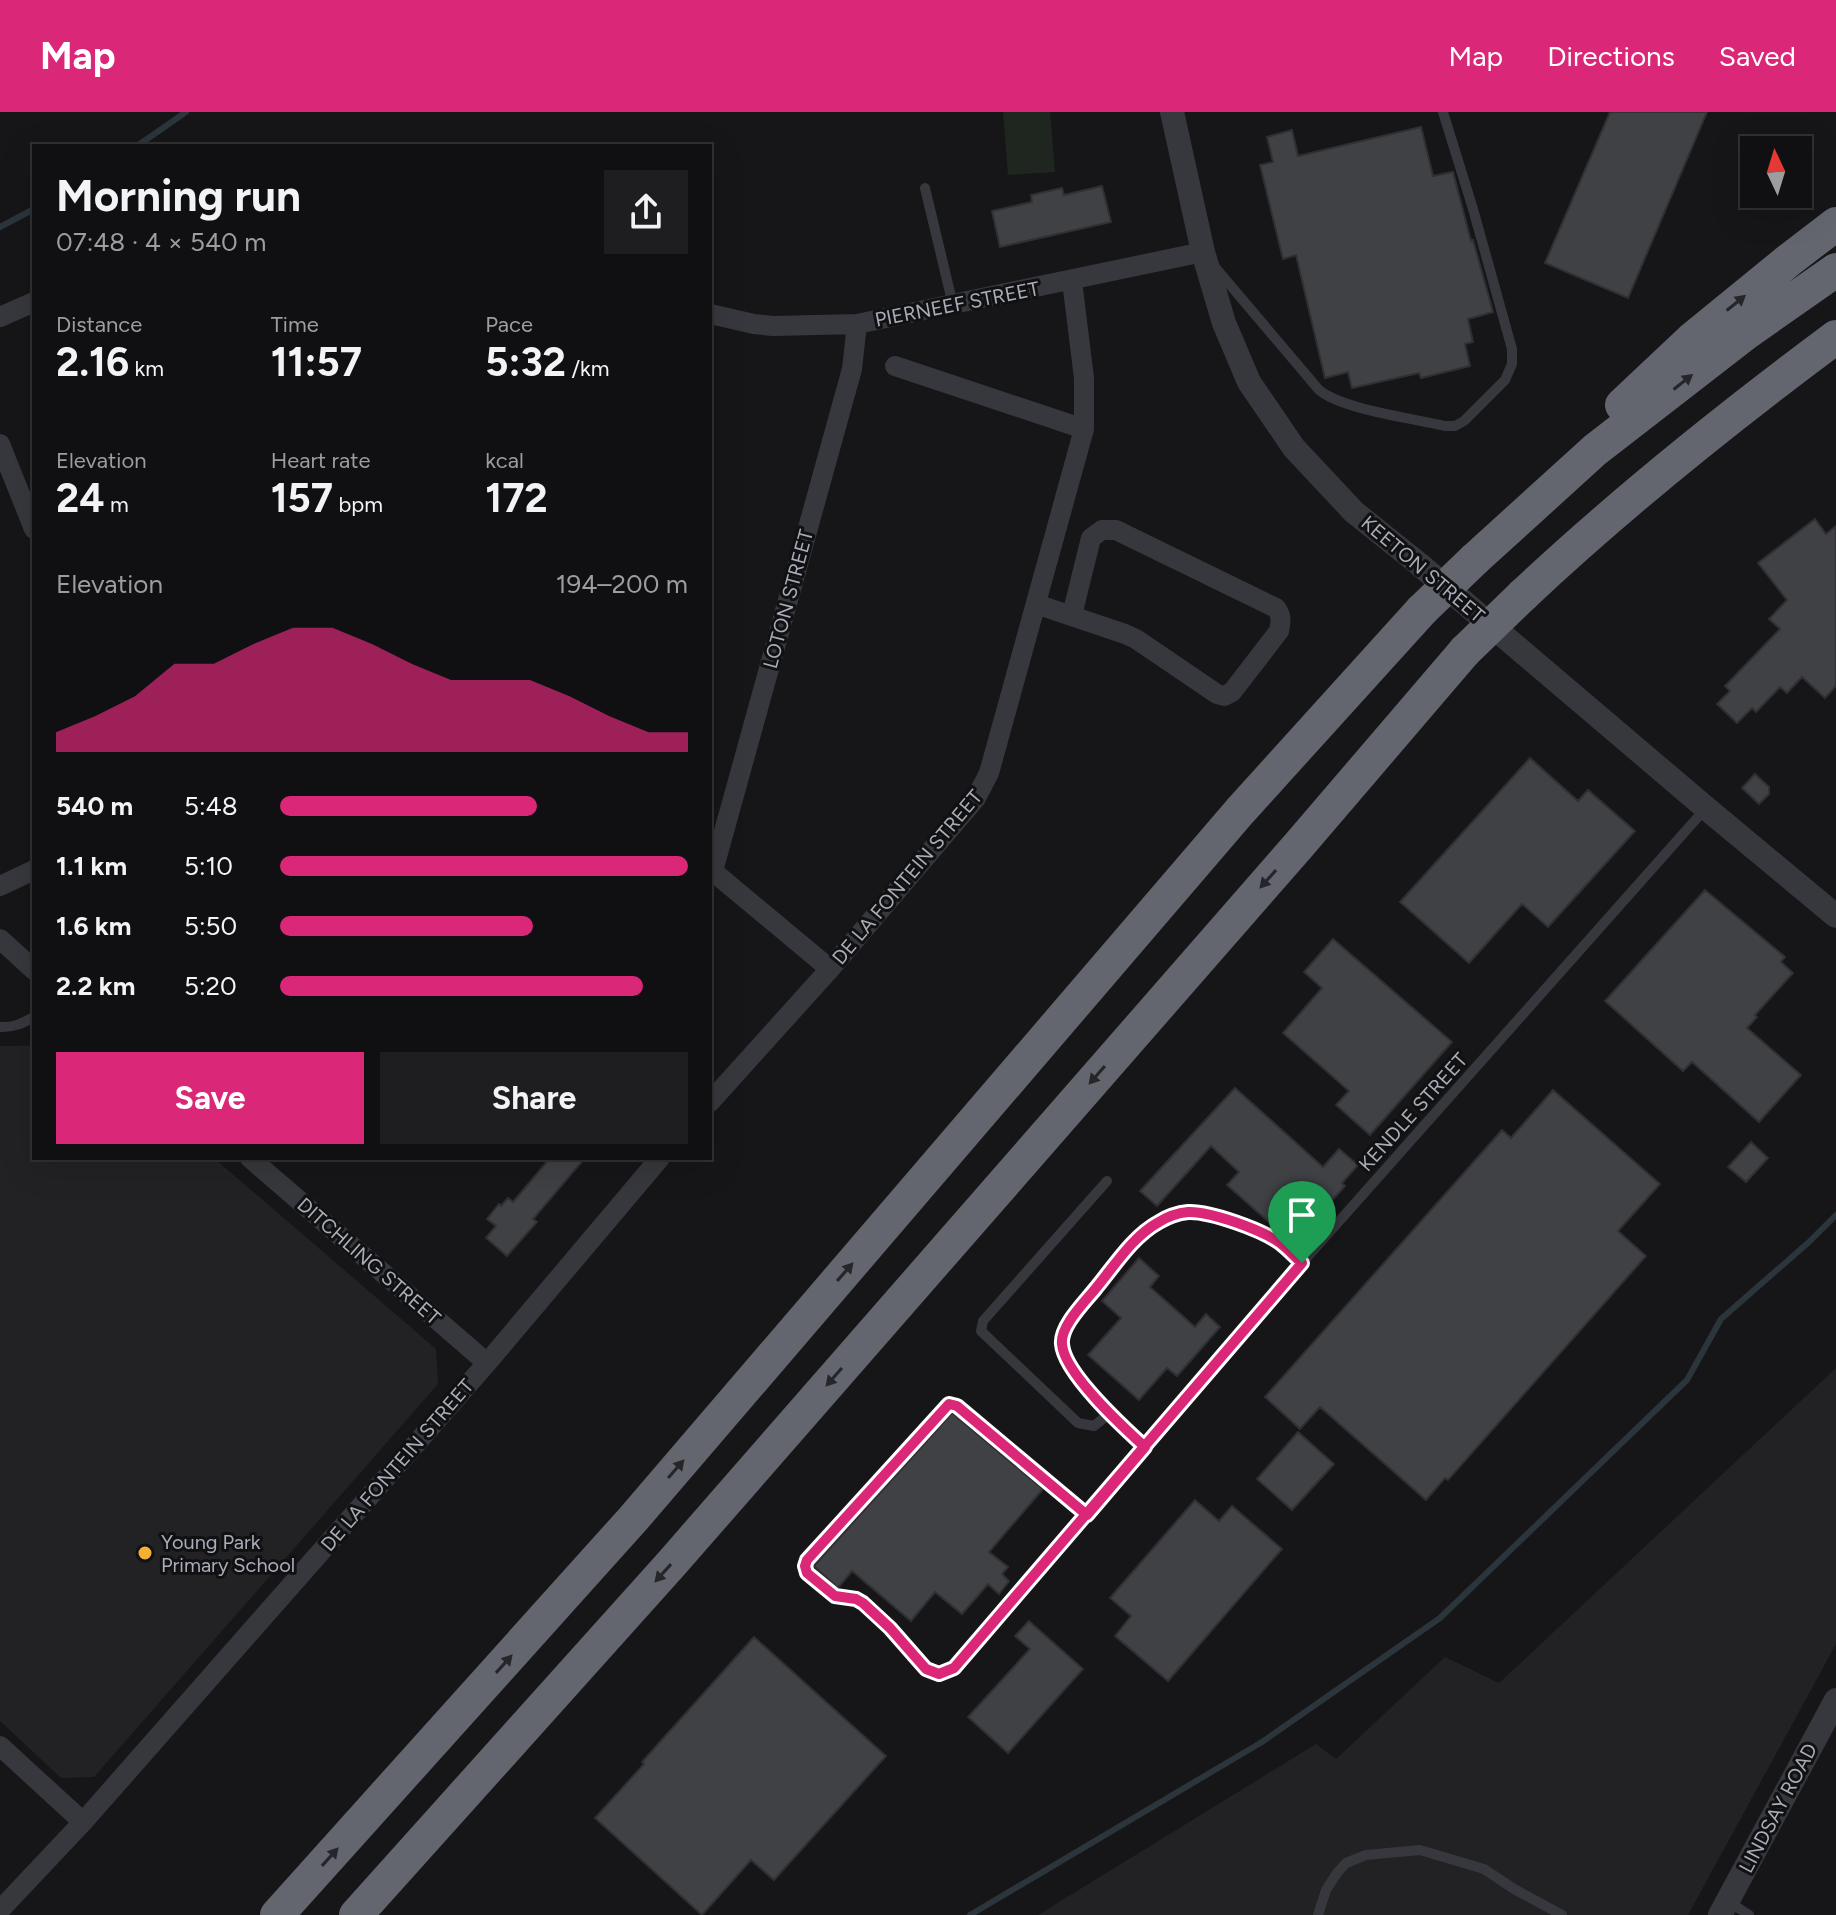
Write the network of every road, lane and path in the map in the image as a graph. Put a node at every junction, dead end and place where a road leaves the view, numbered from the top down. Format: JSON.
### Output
{"nodes":[{"id":1,"x":1172,"y":112,"type":"edge"},
{"id":2,"x":1443,"y":112,"type":"edge"},
{"id":3,"x":925,"y":188,"type":"dead end"},
{"id":4,"x":1836,"y":224,"type":"edge"},
{"id":5,"x":1203,"y":252,"type":"junction"},
{"id":6,"x":1836,"y":270,"type":"edge"},
{"id":7,"x":1072,"y":281,"type":"junction"},
{"id":8,"x":32,"y":303,"type":"edge"},
{"id":9,"x":953,"y":305,"type":"junction"},
{"id":10,"x":712,"y":314,"type":"edge"},
{"id":11,"x":0,"y":317,"type":"edge"},
{"id":12,"x":857,"y":324,"type":"junction"},
{"id":13,"x":1836,"y":337,"type":"edge"},
{"id":14,"x":895,"y":366,"type":"dead end"},
{"id":15,"x":1836,"y":366,"type":"edge"},
{"id":16,"x":1084,"y":429,"type":"junction"},
{"id":17,"x":0,"y":444,"type":"edge"},
{"id":18,"x":32,"y":524,"type":"edge"},
{"id":19,"x":1503,"y":535,"type":"junction"},
{"id":20,"x":1527,"y":603,"type":"junction"},
{"id":21,"x":1036,"y":604,"type":"junction"},
{"id":22,"x":1072,"y":615,"type":"junction"},
{"id":23,"x":1706,"y":808,"type":"junction"},
{"id":24,"x":712,"y":870,"type":"edge"},
{"id":25,"x":32,"y":871,"type":"edge"},
{"id":26,"x":0,"y":886,"type":"edge"},
{"id":27,"x":1836,"y":916,"type":"edge"},
{"id":28,"x":0,"y":939,"type":"edge"},
{"id":29,"x":32,"y":968,"type":"edge"},
{"id":30,"x":830,"y":969,"type":"junction"},
{"id":31,"x":32,"y":1018,"type":"edge"},
{"id":32,"x":0,"y":1027,"type":"edge"},
{"id":33,"x":712,"y":1100,"type":"edge"},
{"id":34,"x":252,"y":1160,"type":"edge"},
{"id":35,"x":658,"y":1160,"type":"edge"},
{"id":36,"x":1107,"y":1181,"type":"dead end"},
{"id":37,"x":1302,"y":1263,"type":"junction"},
{"id":38,"x":487,"y":1363,"type":"junction"},
{"id":39,"x":1109,"y":1414,"type":"junction"},
{"id":40,"x":1145,"y":1447,"type":"junction"},
{"id":41,"x":1087,"y":1515,"type":"junction"},
{"id":42,"x":1836,"y":1700,"type":"edge"},
{"id":43,"x":0,"y":1746,"type":"edge"},
{"id":44,"x":83,"y":1822,"type":"junction"},
{"id":45,"x":1724,"y":1908,"type":"edge"},
{"id":46,"x":0,"y":1910,"type":"edge"},
{"id":47,"x":277,"y":1915,"type":"edge"},
{"id":48,"x":356,"y":1915,"type":"edge"},
{"id":49,"x":1318,"y":1915,"type":"edge"},
{"id":50,"x":1562,"y":1915,"type":"edge"},
{"id":51,"x":1749,"y":1915,"type":"edge"}],
"edges":[{"from":1,"to":5,"type":"street","name":"KEETON STREET"},
{"from":2,"to":5,"type":"lane"},
{"from":3,"to":9,"type":"lane"},
{"from":19,"to":4,"type":"highway","one_way":true},
{"from":5,"to":7,"type":"street","name":"PIERNEEF STREET"},
{"from":5,"to":23,"type":"street","name":"KEETON STREET"},
{"from":19,"to":6,"type":"highway","one_way":true},
{"from":7,"to":9,"type":"street","name":"PIERNEEF STREET"},
{"from":7,"to":16,"type":"street","name":"DE LA FONTEIN STREET"},
{"from":8,"to":11,"type":"street"},
{"from":9,"to":12,"type":"street","name":"PIERNEEF STREET"},
{"from":10,"to":12,"type":"street","name":"PIERNEEF STREET"},
{"from":12,"to":24,"type":"street","name":"LOTON STREET"},
{"from":13,"to":20,"type":"highway"},
{"from":14,"to":16,"type":"street"},
{"from":15,"to":20,"type":"highway"},
{"from":16,"to":21,"type":"street","name":"DE LA FONTEIN STREET"},
{"from":17,"to":18,"type":"street"},
{"from":47,"to":19,"type":"highway","one_way":true,"bridge":true},
{"from":20,"to":48,"type":"highway","one_way":true,"bridge":true},
{"from":21,"to":22,"type":"street"},
{"from":21,"to":30,"type":"street","name":"DE LA FONTEIN STREET"},
{"from":22,"to":22,"type":"street"},
{"from":23,"to":27,"type":"street","name":"KEETON STREET"},
{"from":23,"to":37,"type":"lane","name":"KENDLE STREET"},
{"from":24,"to":30,"type":"street"},
{"from":25,"to":26,"type":"street"},
{"from":28,"to":29,"type":"street"},
{"from":30,"to":33,"type":"street","name":"DE LA FONTEIN STREET"},
{"from":31,"to":32,"type":"lane"},
{"from":34,"to":38,"type":"street","name":"DITCHLING STREET"},
{"from":35,"to":38,"type":"street","name":"DE LA FONTEIN STREET"},
{"from":36,"to":39,"type":"lane"},
{"from":37,"to":39,"type":"lane"},
{"from":37,"to":40,"type":"lane","name":"KENDLE STREET"},
{"from":38,"to":44,"type":"street","name":"DE LA FONTEIN STREET"},
{"from":39,"to":40,"type":"lane"},
{"from":40,"to":41,"type":"lane","name":"KENDLE STREET"},
{"from":41,"to":41,"type":"lane","name":"KENDLE STREET"},
{"from":42,"to":45,"type":"street","name":"LINDSAY ROAD"},
{"from":43,"to":44,"type":"street"},
{"from":44,"to":46,"type":"street","name":"DE LA FONTEIN STREET"},
{"from":45,"to":51,"type":"lane"},
{"from":49,"to":50,"type":"lane"}]}
